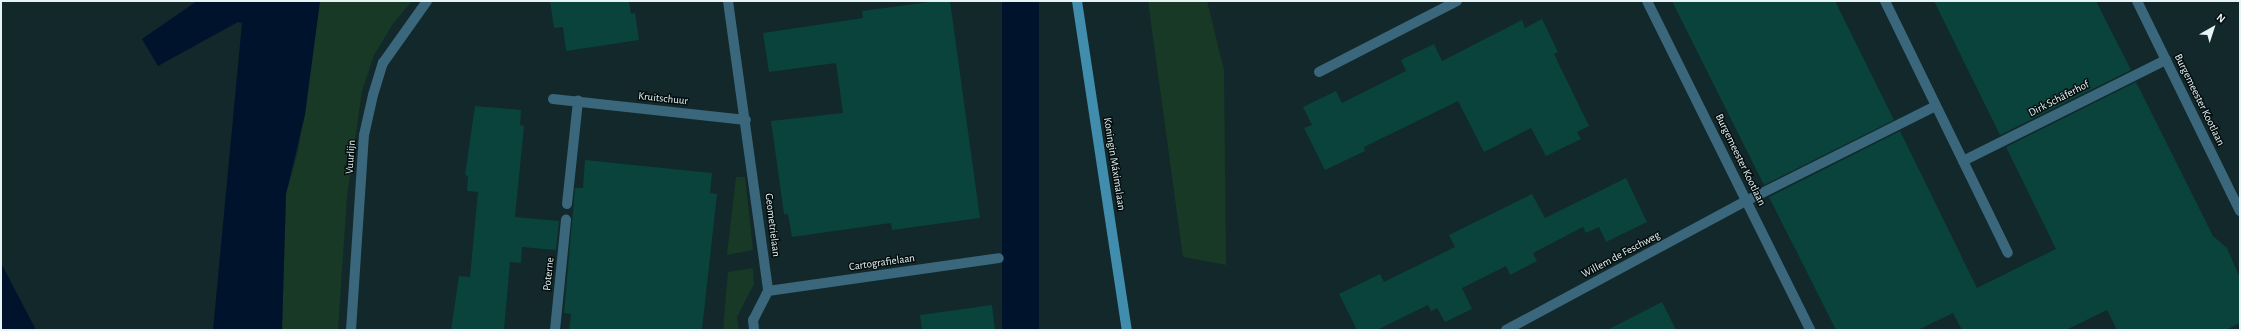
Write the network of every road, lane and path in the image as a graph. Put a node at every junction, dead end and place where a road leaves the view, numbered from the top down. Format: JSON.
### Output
{"nodes":[{"id":1,"x":427,"y":1,"type":"edge"},
{"id":2,"x":728,"y":1,"type":"edge"},
{"id":3,"x":1077,"y":1,"type":"edge"},
{"id":4,"x":1457,"y":1,"type":"edge"},
{"id":5,"x":1647,"y":1,"type":"edge"},
{"id":6,"x":1885,"y":1,"type":"edge"},
{"id":7,"x":2137,"y":1,"type":"edge"},
{"id":8,"x":2166,"y":60,"type":"junction"},
{"id":9,"x":1319,"y":72,"type":"dead end"},
{"id":10,"x":553,"y":99,"type":"dead end"},
{"id":11,"x":578,"y":101,"type":"junction"},
{"id":12,"x":1936,"y":106,"type":"junction"},
{"id":13,"x":746,"y":120,"type":"junction"},
{"id":14,"x":1963,"y":161,"type":"junction"},
{"id":15,"x":1746,"y":201,"type":"junction"},
{"id":16,"x":567,"y":204,"type":"dead end"},
{"id":17,"x":2240,"y":210,"type":"edge"},
{"id":18,"x":566,"y":220,"type":"dead end"},
{"id":19,"x":2008,"y":253,"type":"dead end"},
{"id":20,"x":999,"y":258,"type":"dead end"},
{"id":21,"x":768,"y":291,"type":"junction"},
{"id":22,"x":351,"y":330,"type":"edge"},
{"id":23,"x":555,"y":330,"type":"edge"},
{"id":24,"x":754,"y":330,"type":"edge"},
{"id":25,"x":1127,"y":330,"type":"edge"},
{"id":26,"x":1506,"y":330,"type":"edge"},
{"id":27,"x":1810,"y":330,"type":"edge"}],
"edges":[{"from":1,"to":22,"type":"street","name":"Vuurlijn"},
{"from":2,"to":13,"type":"street"},
{"from":3,"to":25,"type":"main road","name":"Koningin Máximalaan"},
{"from":4,"to":9,"type":"street"},
{"from":5,"to":15,"type":"street","name":"Burgemeester Kootlaan"},
{"from":6,"to":12,"type":"street"},
{"from":7,"to":8,"type":"street","name":"Burgemeester Kootlaan"},
{"from":8,"to":14,"type":"street","name":"Dirk Schäferhof"},
{"from":8,"to":17,"type":"street","name":"Burgemeester Kootlaan"},
{"from":10,"to":11,"type":"street","name":"Kruitschuur"},
{"from":11,"to":13,"type":"street","name":"Kruitschuur"},
{"from":11,"to":16,"type":"street"},
{"from":12,"to":14,"type":"street"},
{"from":12,"to":15,"type":"street"},
{"from":13,"to":21,"type":"street","name":"Geometrielaan"},
{"from":14,"to":19,"type":"street"},
{"from":15,"to":26,"type":"street","name":"Willem de Feschweg"},
{"from":15,"to":27,"type":"street","name":"Burgemeester Kootlaan"},
{"from":18,"to":23,"type":"street","name":"Poterne"},
{"from":20,"to":21,"type":"street","name":"Cartografielaan"},
{"from":21,"to":24,"type":"street"}]}
